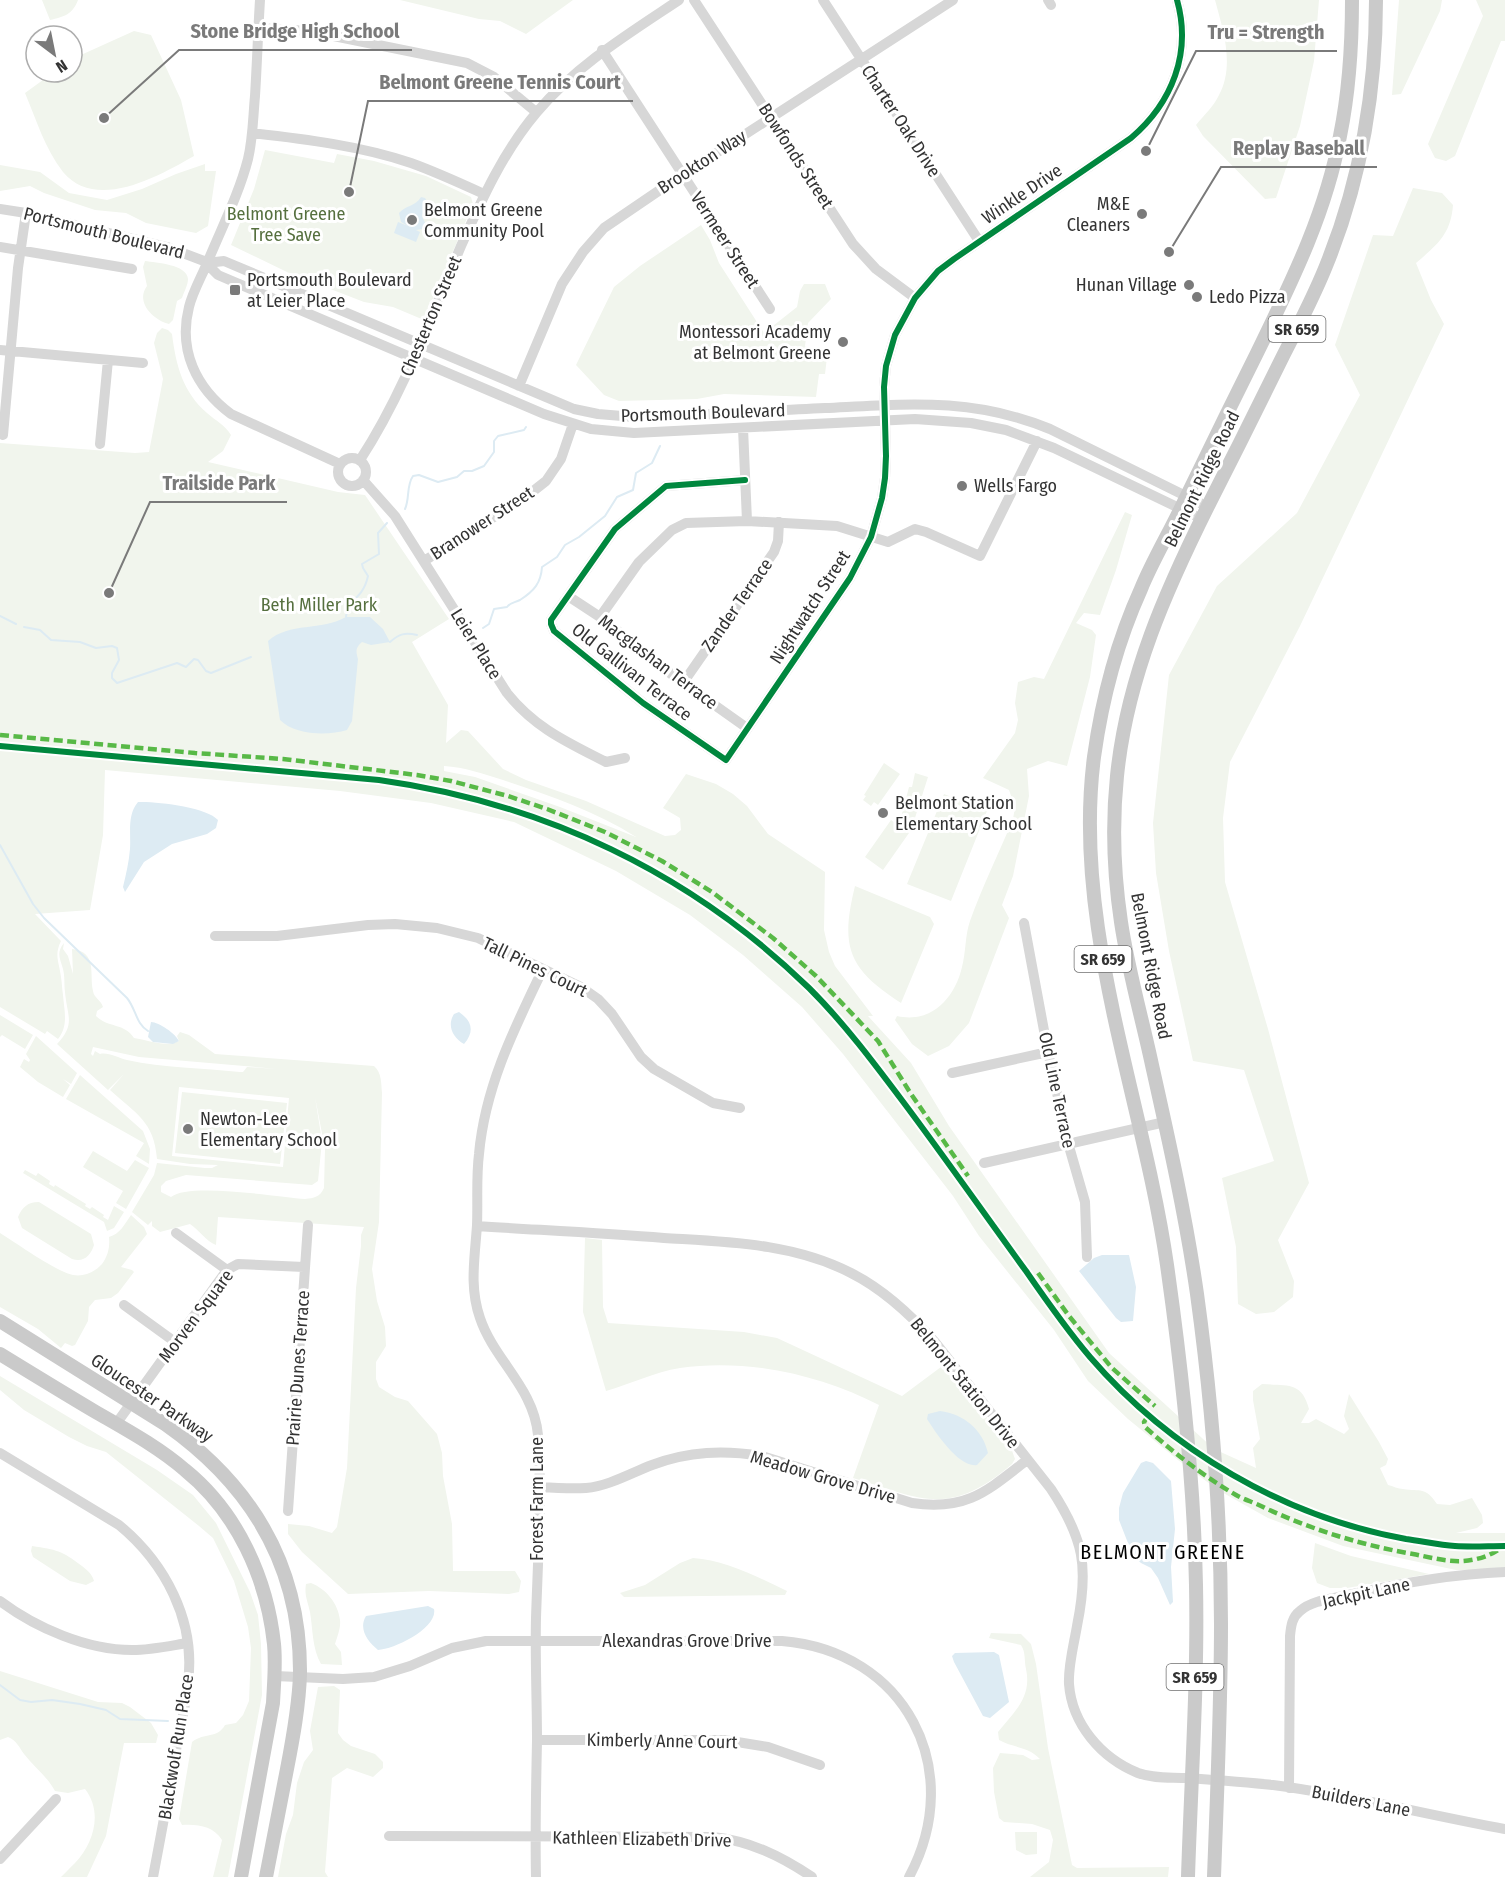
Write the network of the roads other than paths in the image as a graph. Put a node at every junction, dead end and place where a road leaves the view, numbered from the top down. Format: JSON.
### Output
{"nodes":[{"id":1,"x":260,"y":0,"type":"edge"},
{"id":2,"x":679,"y":0,"type":"edge"},
{"id":3,"x":694,"y":0,"type":"edge"},
{"id":4,"x":823,"y":0,"type":"edge"},
{"id":5,"x":953,"y":0,"type":"edge"},
{"id":6,"x":1177,"y":0,"type":"edge"},
{"id":7,"x":1352,"y":0,"type":"edge"},
{"id":8,"x":1376,"y":0,"type":"edge"},
{"id":9,"x":259,"y":28,"type":"junction"},
{"id":10,"x":602,"y":50,"type":"junction"},
{"id":11,"x":862,"y":60,"type":"junction"},
{"id":12,"x":536,"y":112,"type":"junction"},
{"id":13,"x":771,"y":118,"type":"junction"},
{"id":14,"x":252,"y":133,"type":"junction"},
{"id":15,"x":683,"y":174,"type":"junction"},
{"id":16,"x":484,"y":194,"type":"junction"},
{"id":17,"x":0,"y":209,"type":"edge"},
{"id":18,"x":26,"y":213,"type":"junction"},
{"id":19,"x":979,"y":242,"type":"junction"},
{"id":20,"x":0,"y":247,"type":"edge"},
{"id":21,"x":20,"y":250,"type":"junction"},
{"id":22,"x":209,"y":259,"type":"junction"},
{"id":23,"x":132,"y":270,"type":"dead end"},
{"id":24,"x":915,"y":298,"type":"junction"},
{"id":25,"x":770,"y":309,"type":"dead end"},
{"id":26,"x":419,"y":345,"type":"junction"},
{"id":27,"x":5,"y":351,"type":"edge"},
{"id":28,"x":413,"y":359,"type":"junction"},
{"id":29,"x":108,"y":360,"type":"junction"},
{"id":30,"x":143,"y":363,"type":"dead end"},
{"id":31,"x":519,"y":386,"type":"junction"},
{"id":32,"x":884,"y":405,"type":"junction"},
{"id":33,"x":885,"y":420,"type":"junction"},
{"id":34,"x":573,"y":424,"type":"junction"},
{"id":35,"x":743,"y":428,"type":"junction"},
{"id":36,"x":3,"y":435,"type":"dead end"},
{"id":37,"x":1037,"y":441,"type":"junction"},
{"id":38,"x":100,"y":444,"type":"dead end"},
{"id":39,"x":360,"y":460,"type":"junction"},
{"id":40,"x":340,"y":464,"type":"junction"},
{"id":41,"x":363,"y":480,"type":"junction"},
{"id":42,"x":746,"y":480,"type":"junction"},
{"id":43,"x":1187,"y":496,"type":"junction"},
{"id":44,"x":1180,"y":509,"type":"junction"},
{"id":45,"x":1205,"y":513,"type":"junction"},
{"id":46,"x":747,"y":521,"type":"junction"},
{"id":47,"x":779,"y":522,"type":"junction"},
{"id":48,"x":871,"y":537,"type":"junction"},
{"id":49,"x":424,"y":561,"type":"junction"},
{"id":50,"x":568,"y":596,"type":"junction"},
{"id":51,"x":600,"y":617,"type":"junction"},
{"id":52,"x":683,"y":683,"type":"junction"},
{"id":53,"x":747,"y":728,"type":"junction"},
{"id":54,"x":625,"y":758,"type":"dead end"},
{"id":55,"x":726,"y":760,"type":"joint"},
{"id":56,"x":1024,"y":924,"type":"dead end"},
{"id":57,"x":215,"y":936,"type":"dead end"},
{"id":58,"x":543,"y":969,"type":"junction"},
{"id":59,"x":1048,"y":1052,"type":"junction"},
{"id":60,"x":952,"y":1073,"type":"dead end"},
{"id":61,"x":740,"y":1108,"type":"dead end"},
{"id":62,"x":1165,"y":1122,"type":"junction"},
{"id":63,"x":1140,"y":1128,"type":"junction"},
{"id":64,"x":1068,"y":1143,"type":"junction"},
{"id":65,"x":984,"y":1163,"type":"dead end"},
{"id":66,"x":308,"y":1225,"type":"dead end"},
{"id":67,"x":477,"y":1226,"type":"junction"},
{"id":68,"x":176,"y":1233,"type":"dead end"},
{"id":69,"x":1087,"y":1257,"type":"dead end"},
{"id":70,"x":304,"y":1267,"type":"junction"},
{"id":71,"x":227,"y":1270,"type":"junction"},
{"id":72,"x":124,"y":1305,"type":"dead end"},
{"id":73,"x":0,"y":1321,"type":"edge"},
{"id":74,"x":175,"y":1342,"type":"junction"},
{"id":75,"x":0,"y":1354,"type":"edge"},
{"id":76,"x":132,"y":1403,"type":"junction"},
{"id":77,"x":116,"y":1424,"type":"junction"},
{"id":78,"x":0,"y":1453,"type":"edge"},
{"id":79,"x":1027,"y":1460,"type":"junction"},
{"id":80,"x":539,"y":1487,"type":"junction"},
{"id":81,"x":288,"y":1511,"type":"dead end"},
{"id":82,"x":1505,"y":1572,"type":"edge"},
{"id":83,"x":0,"y":1601,"type":"edge"},
{"id":84,"x":536,"y":1640,"type":"junction"},
{"id":85,"x":187,"y":1643,"type":"junction"},
{"id":86,"x":275,"y":1676,"type":"junction"},
{"id":87,"x":300,"y":1676,"type":"junction"},
{"id":88,"x":537,"y":1740,"type":"junction"},
{"id":89,"x":820,"y":1765,"type":"dead end"},
{"id":90,"x":1192,"y":1779,"type":"junction"},
{"id":91,"x":1217,"y":1780,"type":"junction"},
{"id":92,"x":1288,"y":1788,"type":"junction"},
{"id":93,"x":56,"y":1799,"type":"dead end"},
{"id":94,"x":1505,"y":1828,"type":"edge"},
{"id":95,"x":389,"y":1836,"type":"dead end"},
{"id":96,"x":535,"y":1837,"type":"junction"},
{"id":97,"x":0,"y":1859,"type":"edge"},
{"id":98,"x":153,"y":1877,"type":"edge"},
{"id":99,"x":241,"y":1877,"type":"edge"},
{"id":100,"x":267,"y":1877,"type":"edge"},
{"id":101,"x":536,"y":1877,"type":"edge"},
{"id":102,"x":812,"y":1877,"type":"edge"},
{"id":103,"x":909,"y":1877,"type":"edge"},
{"id":104,"x":1188,"y":1877,"type":"edge"},
{"id":105,"x":1214,"y":1877,"type":"edge"}],
"edges":[{"from":1,"to":9,"type":"street"},
{"from":2,"to":10,"type":"street","name":"Chesterton Street"},
{"from":3,"to":13,"type":"street","name":"Bowfonds Street"},
{"from":4,"to":11,"type":"street","name":"Charter Oak Drive"},
{"from":5,"to":11,"type":"street","name":"Brookton Way"},
{"from":6,"to":19,"type":"street","name":"Winkle Drive"},
{"from":7,"to":43,"type":"main road","name":"Belmont Ridge Road","number":"SR 659"},
{"from":8,"to":45,"type":"main road","name":"Belmont Ridge Road","number":"SR 659"},
{"from":9,"to":12,"type":"street"},
{"from":9,"to":14,"type":"street"},
{"from":10,"to":12,"type":"street","name":"Chesterton Street"},
{"from":10,"to":15,"type":"street","name":"Vermeer Street"},
{"from":11,"to":13,"type":"street","name":"Brookton Way"},
{"from":11,"to":19,"type":"street","name":"Charter Oak Drive"},
{"from":12,"to":16,"type":"street","name":"Chesterton Street"},
{"from":13,"to":15,"type":"street","name":"Brookton Way"},
{"from":13,"to":24,"type":"street","name":"Bowfonds Street"},
{"from":14,"to":16,"type":"street"},
{"from":14,"to":22,"type":"street"},
{"from":15,"to":25,"type":"street","name":"Vermeer Street"},
{"from":15,"to":31,"type":"street","name":"Brookton Way"},
{"from":16,"to":26,"type":"street","name":"Chesterton Street"},
{"from":17,"to":18,"type":"street","name":"Portsmouth Boulevard"},
{"from":18,"to":21,"type":"street"},
{"from":18,"to":22,"type":"street","name":"Portsmouth Boulevard"},
{"from":19,"to":24,"type":"street","name":"Winkle Drive"},
{"from":20,"to":21,"type":"street"},
{"from":21,"to":23,"type":"street"},
{"from":21,"to":27,"type":"street"},
{"from":22,"to":26,"type":"street","name":"Portsmouth Boulevard"},
{"from":22,"to":28,"type":"street","name":"Portsmouth Boulevard"},
{"from":22,"to":40,"type":"street"},
{"from":24,"to":32,"type":"street","name":"Winkle Drive"},
{"from":26,"to":28,"type":"street","name":"Chesterton Street"},
{"from":26,"to":31,"type":"street","name":"Portsmouth Boulevard"},
{"from":27,"to":29,"type":"street"},
{"from":27,"to":36,"type":"street"},
{"from":28,"to":34,"type":"street","name":"Portsmouth Boulevard"},
{"from":28,"to":39,"type":"street","name":"Chesterton Street"},
{"from":29,"to":30,"type":"street"},
{"from":29,"to":38,"type":"street"},
{"from":31,"to":32,"type":"street","name":"Portsmouth Boulevard"},
{"from":32,"to":33,"type":"street","name":"Winkle Drive"},
{"from":32,"to":43,"type":"street","name":"Portsmouth Boulevard"},
{"from":33,"to":35,"type":"street","name":"Portsmouth Boulevard"},
{"from":33,"to":37,"type":"street","name":"Portsmouth Boulevard"},
{"from":33,"to":48,"type":"street","name":"Nightwatch Street"},
{"from":34,"to":35,"type":"street","name":"Portsmouth Boulevard"},
{"from":34,"to":49,"type":"street","name":"Branower Street"},
{"from":35,"to":42,"type":"street"},
{"from":37,"to":44,"type":"street","name":"Portsmouth Boulevard"},
{"from":37,"to":48,"type":"street"},
{"from":39,"to":40,"type":"street"},
{"from":39,"to":41,"type":"street"},
{"from":40,"to":41,"type":"street"},
{"from":41,"to":49,"type":"street","name":"Leier Place"},
{"from":42,"to":46,"type":"street"},
{"from":42,"to":50,"type":"street"},
{"from":43,"to":44,"type":"main road","name":"Belmont Ridge Road","number":"SR 659"},
{"from":43,"to":45,"type":"street","name":"Portsmouth Boulevard"},
{"from":44,"to":45,"type":"street","name":"Portsmouth Boulevard"},
{"from":44,"to":63,"type":"main road","name":"Belmont Ridge Road","number":"SR 659"},
{"from":45,"to":62,"type":"main road","name":"Belmont Ridge Road","number":"SR 659"},
{"from":46,"to":47,"type":"street","name":"Old Gallivan Terrace"},
{"from":46,"to":51,"type":"street","name":"Old Gallivan Terrace"},
{"from":47,"to":48,"type":"street","name":"Old Gallivan Terrace"},
{"from":47,"to":52,"type":"street","name":"Zander Terrace"},
{"from":48,"to":53,"type":"street","name":"Nightwatch Street"},
{"from":49,"to":54,"type":"street","name":"Leier Place"},
{"from":50,"to":51,"type":"street","name":"Macglashan Terrace"},
{"from":50,"to":55,"type":"street","name":"Old Gallivan Terrace"},
{"from":51,"to":52,"type":"street","name":"Macglashan Terrace"},
{"from":52,"to":53,"type":"street","name":"Macglashan Terrace"},
{"from":53,"to":55,"type":"street","name":"Nightwatch Street"},
{"from":56,"to":59,"type":"street","name":"Old Line Terrace"},
{"from":57,"to":58,"type":"street","name":"Tall Pines Court"},
{"from":58,"to":61,"type":"street","name":"Tall Pines Court"},
{"from":58,"to":67,"type":"street","name":"Forest Farm Lane"},
{"from":59,"to":60,"type":"street"},
{"from":59,"to":64,"type":"street","name":"Old Line Terrace"},
{"from":62,"to":63,"type":"street"},
{"from":62,"to":91,"type":"main road","name":"Belmont Ridge Road","number":"SR 659"},
{"from":63,"to":64,"type":"street"},
{"from":63,"to":90,"type":"main road","name":"Belmont Ridge Road","number":"SR 659"},
{"from":64,"to":65,"type":"street"},
{"from":64,"to":69,"type":"street","name":"Old Line Terrace"},
{"from":66,"to":70,"type":"street","name":"Prairie Dunes Terrace"},
{"from":67,"to":79,"type":"street","name":"Belmont Station Drive"},
{"from":67,"to":80,"type":"street","name":"Forest Farm Lane"},
{"from":68,"to":71,"type":"street"},
{"from":70,"to":71,"type":"street","name":"Morven Square"},
{"from":70,"to":81,"type":"street","name":"Prairie Dunes Terrace"},
{"from":71,"to":74,"type":"street","name":"Morven Square"},
{"from":72,"to":74,"type":"street"},
{"from":73,"to":76,"type":"main road","name":"Gloucester Parkway"},
{"from":74,"to":76,"type":"street","name":"Morven Square"},
{"from":75,"to":77,"type":"main road"},
{"from":76,"to":77,"type":"street","name":"Morven Square"},
{"from":76,"to":87,"type":"main road","name":"Gloucester Parkway"},
{"from":77,"to":86,"type":"main road"},
{"from":78,"to":85,"type":"street","name":"Blackwolf Run Place"},
{"from":79,"to":80,"type":"street","name":"Meadow Grove Drive"},
{"from":79,"to":90,"type":"street","name":"Belmont Station Drive"},
{"from":80,"to":84,"type":"street","name":"Forest Farm Lane"},
{"from":82,"to":92,"type":"street","name":"Jackpit Lane"},
{"from":83,"to":85,"type":"street"},
{"from":84,"to":87,"type":"street","name":"Alexandras Grove Drive"},
{"from":84,"to":88,"type":"street","name":"Forest Farm Lane"},
{"from":84,"to":103,"type":"street","name":"Alexandras Grove Drive"},
{"from":85,"to":98,"type":"street","name":"Blackwolf Run Place"},
{"from":86,"to":87,"type":"street","name":"Alexandras Grove Drive"},
{"from":86,"to":99,"type":"main road"},
{"from":87,"to":100,"type":"main road","name":"Gloucester Parkway"},
{"from":88,"to":89,"type":"street","name":"Kimberly Anne Court"},
{"from":88,"to":96,"type":"street","name":"Forest Farm Lane"},
{"from":90,"to":91,"type":"street","name":"Belmont Station Drive"},
{"from":90,"to":104,"type":"main road","name":"Belmont Ridge Road","number":"SR 659"},
{"from":91,"to":92,"type":"street","name":"Builders Lane"},
{"from":91,"to":105,"type":"main road","name":"Belmont Ridge Road","number":"SR 659"},
{"from":92,"to":94,"type":"street","name":"Builders Lane"},
{"from":93,"to":97,"type":"street"},
{"from":95,"to":96,"type":"street","name":"Kathleen Elizabeth Drive"},
{"from":96,"to":101,"type":"street","name":"Forest Farm Lane"},
{"from":96,"to":102,"type":"street","name":"Kathleen Elizabeth Drive"}]}
